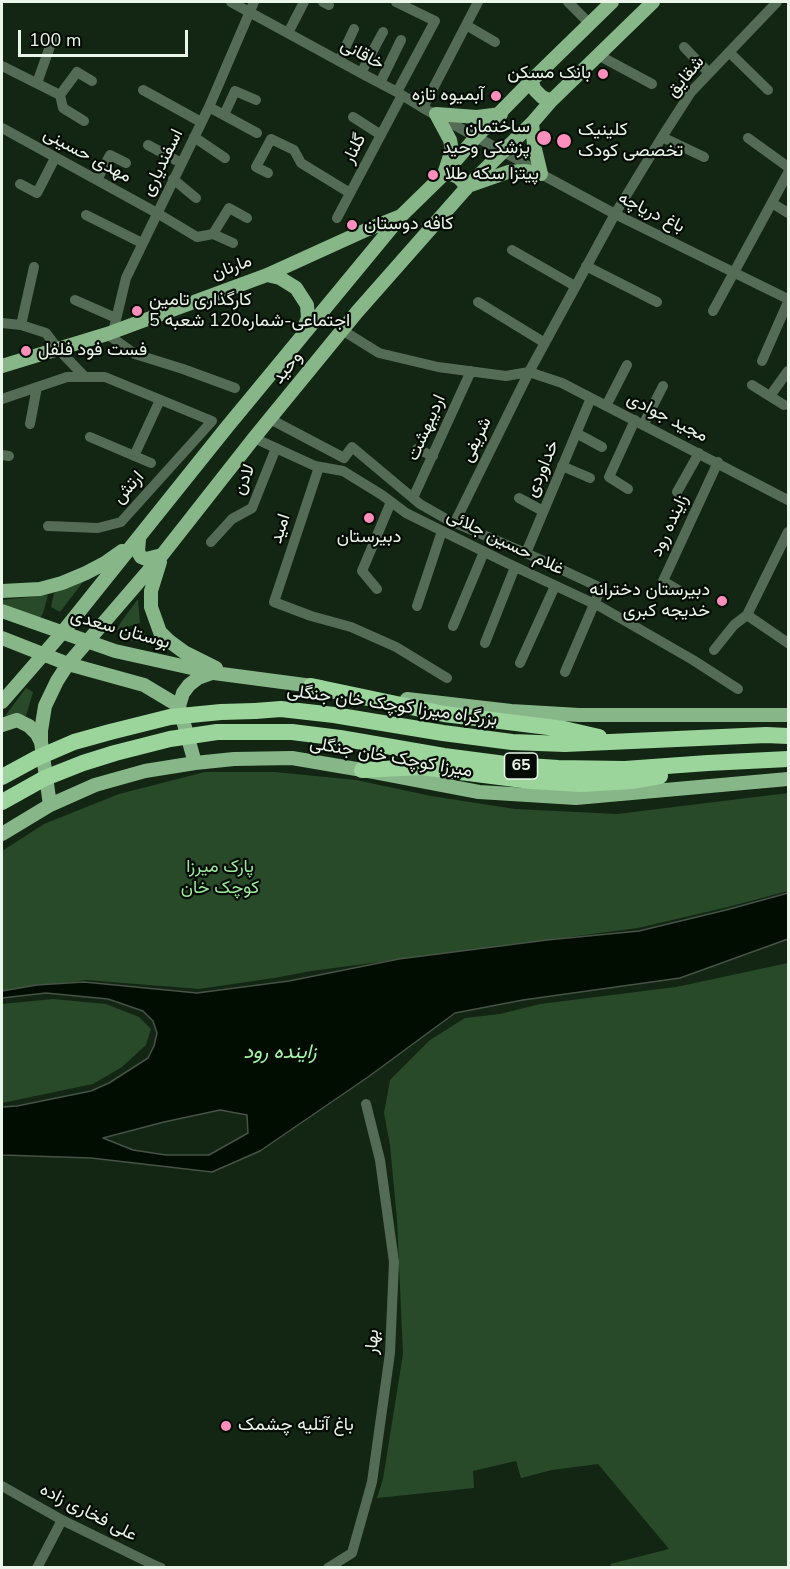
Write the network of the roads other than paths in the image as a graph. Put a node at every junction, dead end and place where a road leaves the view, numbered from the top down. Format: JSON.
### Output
{"nodes":[{"id":1,"x":231,"y":2,"type":"edge"},
{"id":2,"x":304,"y":2,"type":"edge"},
{"id":3,"x":396,"y":2,"type":"edge"},
{"id":4,"x":478,"y":2,"type":"edge"},
{"id":5,"x":568,"y":2,"type":"edge"},
{"id":6,"x":612,"y":2,"type":"edge"},
{"id":7,"x":653,"y":2,"type":"edge"},
{"id":8,"x":777,"y":2,"type":"edge"},
{"id":9,"x":252,"y":6,"type":"edge"},
{"id":10,"x":466,"y":24,"type":"junction"},
{"id":11,"x":590,"y":24,"type":"junction"},
{"id":12,"x":354,"y":29,"type":"dead end"},
{"id":13,"x":383,"y":32,"type":"dead end"},
{"id":14,"x":288,"y":33,"type":"junction"},
{"id":15,"x":53,"y":39,"type":"dead end"},
{"id":16,"x":401,"y":40,"type":"dead end"},
{"id":17,"x":495,"y":42,"type":"dead end"},
{"id":18,"x":684,"y":47,"type":"dead end"},
{"id":19,"x":729,"y":52,"type":"junction"},
{"id":20,"x":598,"y":56,"type":"junction"},
{"id":21,"x":339,"y":61,"type":"junction"},
{"id":22,"x":2,"y":66,"type":"edge"},
{"id":23,"x":709,"y":73,"type":"junction"},
{"id":24,"x":361,"y":74,"type":"junction"},
{"id":25,"x":92,"y":81,"type":"dead end"},
{"id":26,"x":531,"y":81,"type":"junction"},
{"id":27,"x":37,"y":83,"type":"junction"},
{"id":28,"x":380,"y":83,"type":"junction"},
{"id":29,"x":652,"y":84,"type":"dead end"},
{"id":30,"x":143,"y":90,"type":"dead end"},
{"id":31,"x":768,"y":90,"type":"dead end"},
{"id":32,"x":399,"y":93,"type":"junction"},
{"id":33,"x":60,"y":95,"type":"junction"},
{"id":34,"x":256,"y":100,"type":"dead end"},
{"id":35,"x":551,"y":101,"type":"junction"},
{"id":36,"x":208,"y":108,"type":"junction"},
{"id":37,"x":423,"y":108,"type":"junction"},
{"id":38,"x":436,"y":114,"type":"junction"},
{"id":39,"x":501,"y":114,"type":"junction"},
{"id":40,"x":224,"y":115,"type":"junction"},
{"id":41,"x":353,"y":117,"type":"dead end"},
{"id":42,"x":84,"y":121,"type":"dead end"},
{"id":43,"x":201,"y":122,"type":"junction"},
{"id":44,"x":532,"y":123,"type":"junction"},
{"id":45,"x":2,"y":128,"type":"edge"},
{"id":46,"x":257,"y":133,"type":"dead end"},
{"id":47,"x":381,"y":135,"type":"junction"},
{"id":48,"x":194,"y":137,"type":"junction"},
{"id":49,"x":476,"y":137,"type":"junction"},
{"id":50,"x":662,"y":137,"type":"junction"},
{"id":51,"x":748,"y":138,"type":"dead end"},
{"id":52,"x":148,"y":145,"type":"dead end"},
{"id":53,"x":502,"y":152,"type":"junction"},
{"id":54,"x":704,"y":157,"type":"dead end"},
{"id":55,"x":56,"y":158,"type":"junction"},
{"id":56,"x":225,"y":159,"type":"dead end"},
{"id":57,"x":126,"y":163,"type":"dead end"},
{"id":58,"x":181,"y":163,"type":"junction"},
{"id":59,"x":789,"y":167,"type":"edge"},
{"id":60,"x":268,"y":173,"type":"dead end"},
{"id":61,"x":789,"y":173,"type":"edge"},
{"id":62,"x":444,"y":174,"type":"junction"},
{"id":63,"x":541,"y":174,"type":"junction"},
{"id":64,"x":173,"y":178,"type":"junction"},
{"id":65,"x":96,"y":180,"type":"junction"},
{"id":66,"x":20,"y":184,"type":"dead end"},
{"id":67,"x":468,"y":187,"type":"junction"},
{"id":68,"x":350,"y":193,"type":"junction"},
{"id":69,"x":196,"y":198,"type":"dead end"},
{"id":70,"x":772,"y":203,"type":"junction"},
{"id":71,"x":157,"y":213,"type":"junction"},
{"id":72,"x":789,"y":213,"type":"edge"},
{"id":73,"x":86,"y":214,"type":"dead end"},
{"id":74,"x":615,"y":214,"type":"junction"},
{"id":75,"x":402,"y":215,"type":"junction"},
{"id":76,"x":246,"y":218,"type":"dead end"},
{"id":77,"x":337,"y":218,"type":"dead end"},
{"id":78,"x":213,"y":234,"type":"junction"},
{"id":79,"x":142,"y":243,"type":"junction"},
{"id":80,"x":232,"y":243,"type":"dead end"},
{"id":81,"x":512,"y":250,"type":"dead end"},
{"id":82,"x":586,"y":266,"type":"junction"},
{"id":83,"x":34,"y":267,"type":"dead end"},
{"id":84,"x":734,"y":272,"type":"junction"},
{"id":85,"x":267,"y":275,"type":"junction"},
{"id":86,"x":575,"y":286,"type":"junction"},
{"id":87,"x":75,"y":300,"type":"dead end"},
{"id":88,"x":789,"y":301,"type":"edge"},
{"id":89,"x":478,"y":302,"type":"dead end"},
{"id":90,"x":657,"y":302,"type":"dead end"},
{"id":91,"x":713,"y":311,"type":"dead end"},
{"id":92,"x":2,"y":322,"type":"edge"},
{"id":93,"x":21,"y":325,"type":"junction"},
{"id":94,"x":112,"y":328,"type":"junction"},
{"id":95,"x":342,"y":330,"type":"junction"},
{"id":96,"x":300,"y":339,"type":"junction"},
{"id":97,"x":544,"y":343,"type":"junction"},
{"id":98,"x":58,"y":349,"type":"junction"},
{"id":99,"x":762,"y":361,"type":"dead end"},
{"id":100,"x":627,"y":365,"type":"dead end"},
{"id":101,"x":2,"y":366,"type":"edge"},
{"id":102,"x":471,"y":371,"type":"junction"},
{"id":103,"x":789,"y":371,"type":"edge"},
{"id":104,"x":529,"y":372,"type":"junction"},
{"id":105,"x":85,"y":377,"type":"junction"},
{"id":106,"x":752,"y":385,"type":"dead end"},
{"id":107,"x":663,"y":386,"type":"dead end"},
{"id":108,"x":37,"y":387,"type":"junction"},
{"id":109,"x":235,"y":388,"type":"dead end"},
{"id":110,"x":770,"y":396,"type":"junction"},
{"id":111,"x":591,"y":398,"type":"junction"},
{"id":112,"x":2,"y":399,"type":"edge"},
{"id":113,"x":160,"y":400,"type":"junction"},
{"id":114,"x":783,"y":405,"type":"dead end"},
{"id":115,"x":606,"y":406,"type":"junction"},
{"id":116,"x":270,"y":419,"type":"junction"},
{"id":117,"x":639,"y":422,"type":"junction"},
{"id":118,"x":30,"y":424,"type":"dead end"},
{"id":119,"x":576,"y":433,"type":"junction"},
{"id":120,"x":90,"y":437,"type":"dead end"},
{"id":121,"x":254,"y":438,"type":"junction"},
{"id":122,"x":602,"y":447,"type":"dead end"},
{"id":123,"x":276,"y":448,"type":"junction"},
{"id":124,"x":417,"y":449,"type":"dead end"},
{"id":125,"x":699,"y":453,"type":"junction"},
{"id":126,"x":134,"y":456,"type":"junction"},
{"id":127,"x":433,"y":456,"type":"junction"},
{"id":128,"x":368,"y":461,"type":"junction"},
{"id":129,"x":718,"y":462,"type":"junction"},
{"id":130,"x":151,"y":464,"type":"dead end"},
{"id":131,"x":562,"y":466,"type":"junction"},
{"id":132,"x":319,"y":467,"type":"junction"},
{"id":133,"x":355,"y":478,"type":"junction"},
{"id":134,"x":590,"y":478,"type":"dead end"},
{"id":135,"x":628,"y":489,"type":"dead end"},
{"id":136,"x":676,"y":492,"type":"dead end"},
{"id":137,"x":413,"y":498,"type":"junction"},
{"id":138,"x":519,"y":498,"type":"dead end"},
{"id":139,"x":789,"y":500,"type":"edge"},
{"id":140,"x":391,"y":502,"type":"junction"},
{"id":141,"x":543,"y":511,"type":"junction"},
{"id":142,"x":456,"y":522,"type":"junction"},
{"id":143,"x":48,"y":526,"type":"dead end"},
{"id":144,"x":442,"y":531,"type":"junction"},
{"id":145,"x":789,"y":532,"type":"edge"},
{"id":146,"x":139,"y":539,"type":"junction"},
{"id":147,"x":211,"y":542,"type":"dead end"},
{"id":148,"x":484,"y":552,"type":"junction"},
{"id":149,"x":526,"y":553,"type":"junction"},
{"id":150,"x":162,"y":555,"type":"junction"},
{"id":151,"x":515,"y":567,"type":"junction"},
{"id":152,"x":571,"y":574,"type":"junction"},
{"id":153,"x":560,"y":588,"type":"junction"},
{"id":154,"x":377,"y":589,"type":"dead end"},
{"id":155,"x":2,"y":591,"type":"edge"},
{"id":156,"x":685,"y":594,"type":"dead end"},
{"id":157,"x":593,"y":604,"type":"junction"},
{"id":158,"x":417,"y":606,"type":"dead end"},
{"id":159,"x":2,"y":611,"type":"edge"},
{"id":160,"x":747,"y":615,"type":"junction"},
{"id":161,"x":453,"y":626,"type":"dead end"},
{"id":162,"x":62,"y":633,"type":"junction"},
{"id":163,"x":2,"y":638,"type":"edge"},
{"id":164,"x":88,"y":643,"type":"junction"},
{"id":165,"x":485,"y":643,"type":"dead end"},
{"id":166,"x":789,"y":644,"type":"edge"},
{"id":167,"x":714,"y":650,"type":"dead end"},
{"id":168,"x":43,"y":655,"type":"junction"},
{"id":169,"x":520,"y":663,"type":"dead end"},
{"id":170,"x":68,"y":664,"type":"junction"},
{"id":171,"x":565,"y":672,"type":"dead end"},
{"id":172,"x":213,"y":673,"type":"junction"},
{"id":173,"x":232,"y":675,"type":"junction"},
{"id":174,"x":447,"y":678,"type":"dead end"},
{"id":175,"x":311,"y":686,"type":"junction"},
{"id":176,"x":738,"y":689,"type":"dead end"},
{"id":177,"x":2,"y":702,"type":"edge"},
{"id":178,"x":179,"y":706,"type":"junction"},
{"id":179,"x":789,"y":715,"type":"edge"},
{"id":180,"x":2,"y":724,"type":"edge"},
{"id":181,"x":789,"y":736,"type":"edge"},
{"id":182,"x":621,"y":741,"type":"junction"},
{"id":183,"x":41,"y":742,"type":"junction"},
{"id":184,"x":789,"y":759,"type":"edge"},
{"id":185,"x":195,"y":763,"type":"junction"},
{"id":186,"x":708,"y":763,"type":"junction"},
{"id":187,"x":362,"y":770,"type":"junction"},
{"id":188,"x":2,"y":777,"type":"edge"},
{"id":189,"x":789,"y":779,"type":"edge"},
{"id":190,"x":2,"y":802,"type":"edge"},
{"id":191,"x":50,"y":805,"type":"junction"},
{"id":192,"x":2,"y":834,"type":"edge"},
{"id":193,"x":366,"y":1104,"type":"dead end"},
{"id":194,"x":2,"y":1486,"type":"edge"},
{"id":195,"x":62,"y":1520,"type":"junction"},
{"id":196,"x":37,"y":1568,"type":"edge"},
{"id":197,"x":161,"y":1568,"type":"edge"},
{"id":198,"x":327,"y":1568,"type":"edge"}],
"edges":[{"from":1,"to":9,"type":"street","name":"خاقانی"},
{"from":2,"to":14,"type":"street"},
{"from":3,"to":32,"type":"street","name":"گلنار"},
{"from":4,"to":10,"type":"street"},
{"from":5,"to":11,"type":"street"},
{"from":6,"to":11,"type":"main road","name":"وحید"},
{"from":7,"to":20,"type":"main road","name":"وحید"},
{"from":8,"to":19,"type":"street","name":"شقایق"},
{"from":9,"to":14,"type":"street","name":"خاقانی"},
{"from":9,"to":36,"type":"street","name":"اسفندیاری"},
{"from":10,"to":17,"type":"street"},
{"from":10,"to":37,"type":"street"},
{"from":11,"to":26,"type":"main road","name":"وحید"},
{"from":12,"to":21,"type":"street"},
{"from":13,"to":24,"type":"street"},
{"from":14,"to":21,"type":"street","name":"خاقانی"},
{"from":15,"to":27,"type":"street"},
{"from":16,"to":28,"type":"street"},
{"from":18,"to":23,"type":"street"},
{"from":19,"to":23,"type":"street","name":"شقایق"},
{"from":19,"to":31,"type":"street"},
{"from":20,"to":29,"type":"street"},
{"from":20,"to":35,"type":"main road","name":"وحید"},
{"from":21,"to":24,"type":"street","name":"خاقانی"},
{"from":22,"to":27,"type":"street"},
{"from":23,"to":50,"type":"street","name":"شقایق"},
{"from":24,"to":28,"type":"street","name":"خاقانی"},
{"from":25,"to":33,"type":"street"},
{"from":26,"to":35,"type":"main road"},
{"from":26,"to":39,"type":"main road","name":"وحید"},
{"from":27,"to":33,"type":"street"},
{"from":28,"to":32,"type":"street","name":"خاقانی"},
{"from":30,"to":43,"type":"street"},
{"from":32,"to":37,"type":"street","name":"خاقانی"},
{"from":32,"to":47,"type":"street","name":"گلنار"},
{"from":33,"to":42,"type":"street"},
{"from":34,"to":40,"type":"street"},
{"from":35,"to":44,"type":"main road","name":"وحید"},
{"from":36,"to":40,"type":"street"},
{"from":36,"to":43,"type":"street","name":"اسفندیاری"},
{"from":37,"to":38,"type":"street","name":"خاقانی"},
{"from":38,"to":39,"type":"main road"},
{"from":38,"to":49,"type":"street","name":"خاقانی"},
{"from":38,"to":62,"type":"main road"},
{"from":39,"to":49,"type":"main road","name":"وحید"},
{"from":40,"to":46,"type":"street"},
{"from":41,"to":47,"type":"street"},
{"from":43,"to":48,"type":"street","name":"اسفندیاری"},
{"from":44,"to":53,"type":"main road","name":"وحید"},
{"from":44,"to":63,"type":"main road"},
{"from":45,"to":55,"type":"street","name":"مهدی حسینی"},
{"from":47,"to":68,"type":"street","name":"گلنار"},
{"from":48,"to":56,"type":"street"},
{"from":48,"to":58,"type":"street","name":"اسفندیاری"},
{"from":49,"to":53,"type":"street","name":"خاقانی"},
{"from":49,"to":62,"type":"main road","name":"وحید"},
{"from":50,"to":54,"type":"street"},
{"from":50,"to":74,"type":"street","name":"شقایق"},
{"from":51,"to":59,"type":"street"},
{"from":52,"to":58,"type":"street"},
{"from":53,"to":63,"type":"street","name":"باغ دریاچه"},
{"from":53,"to":67,"type":"main road","name":"وحید"},
{"from":55,"to":65,"type":"street","name":"مهدی حسینی"},
{"from":55,"to":66,"type":"street"},
{"from":57,"to":65,"type":"street"},
{"from":58,"to":64,"type":"street","name":"اسفندیاری"},
{"from":60,"to":68,"type":"street"},
{"from":61,"to":70,"type":"street"},
{"from":62,"to":67,"type":"main road"},
{"from":62,"to":75,"type":"main road","name":"وحید"},
{"from":63,"to":67,"type":"main road"},
{"from":63,"to":74,"type":"street","name":"باغ دریاچه"},
{"from":64,"to":69,"type":"street"},
{"from":64,"to":71,"type":"street","name":"اسفندیاری"},
{"from":65,"to":71,"type":"street","name":"مهدی حسینی"},
{"from":67,"to":95,"type":"main road","name":"وحید"},
{"from":68,"to":77,"type":"street","name":"گلنار"},
{"from":70,"to":72,"type":"street"},
{"from":70,"to":84,"type":"street"},
{"from":71,"to":78,"type":"street","name":"مهدی حسینی"},
{"from":71,"to":79,"type":"street","name":"اسفندیاری"},
{"from":73,"to":79,"type":"street"},
{"from":74,"to":82,"type":"street"},
{"from":74,"to":84,"type":"street","name":"باغ دریاچه"},
{"from":75,"to":85,"type":"main road","name":"مارنان"},
{"from":75,"to":96,"type":"main road","name":"وحید"},
{"from":76,"to":78,"type":"street"},
{"from":78,"to":80,"type":"street","name":"مهدی حسینی"},
{"from":79,"to":94,"type":"street","name":"اسفندیاری"},
{"from":81,"to":86,"type":"street"},
{"from":82,"to":86,"type":"street"},
{"from":82,"to":90,"type":"street"},
{"from":83,"to":93,"type":"street"},
{"from":84,"to":88,"type":"street","name":"باغ دریاچه"},
{"from":84,"to":91,"type":"street"},
{"from":85,"to":94,"type":"main road","name":"مارنان"},
{"from":85,"to":96,"type":"main road"},
{"from":86,"to":97,"type":"street"},
{"from":87,"to":94,"type":"street"},
{"from":88,"to":99,"type":"street"},
{"from":89,"to":97,"type":"street"},
{"from":92,"to":93,"type":"street"},
{"from":93,"to":98,"type":"street"},
{"from":94,"to":98,"type":"main road","name":"مارنان"},
{"from":94,"to":109,"type":"street"},
{"from":95,"to":102,"type":"street","name":"مجید جوادی"},
{"from":95,"to":116,"type":"main road","name":"وحید"},
{"from":96,"to":146,"type":"main road","name":"وحید"},
{"from":97,"to":104,"type":"street"},
{"from":98,"to":101,"type":"main road","name":"مارنان"},
{"from":98,"to":105,"type":"street"},
{"from":100,"to":115,"type":"street"},
{"from":102,"to":104,"type":"street","name":"مجید جوادی"},
{"from":102,"to":127,"type":"street","name":"اردیبهشت"},
{"from":103,"to":110,"type":"street"},
{"from":104,"to":111,"type":"street","name":"مجید جوادی"},
{"from":104,"to":142,"type":"street","name":"شریفی"},
{"from":105,"to":108,"type":"street"},
{"from":105,"to":113,"type":"street"},
{"from":106,"to":110,"type":"street"},
{"from":107,"to":117,"type":"street"},
{"from":108,"to":112,"type":"street"},
{"from":108,"to":118,"type":"street"},
{"from":110,"to":114,"type":"street"},
{"from":111,"to":115,"type":"street","name":"مجید جوادی"},
{"from":111,"to":119,"type":"street","name":"خداوردی"},
{"from":113,"to":126,"type":"street"},
{"from":113,"to":143,"type":"street","name":"ارتش"},
{"from":115,"to":117,"type":"street","name":"مجید جوادی"},
{"from":116,"to":121,"type":"main road","name":"وحید"},
{"from":116,"to":128,"type":"street"},
{"from":117,"to":125,"type":"street","name":"مجید جوادی"},
{"from":117,"to":135,"type":"street"},
{"from":119,"to":122,"type":"street"},
{"from":119,"to":131,"type":"street","name":"خداوردی"},
{"from":120,"to":126,"type":"street"},
{"from":121,"to":123,"type":"street","name":"غلام حسین جلائی"},
{"from":121,"to":150,"type":"main road","name":"وحید"},
{"from":123,"to":132,"type":"street","name":"غلام حسین جلائی"},
{"from":123,"to":147,"type":"street","name":"لادن"},
{"from":124,"to":127,"type":"street"},
{"from":125,"to":129,"type":"street","name":"مجید جوادی"},
{"from":125,"to":136,"type":"street"},
{"from":126,"to":130,"type":"street"},
{"from":127,"to":137,"type":"street","name":"اردیبهشت"},
{"from":128,"to":133,"type":"street"},
{"from":128,"to":137,"type":"street"},
{"from":129,"to":139,"type":"street","name":"مجید جوادی"},
{"from":129,"to":156,"type":"street","name":"زاینده رود"},
{"from":131,"to":134,"type":"street"},
{"from":131,"to":141,"type":"street","name":"خداوردی"},
{"from":132,"to":133,"type":"street","name":"غلام حسین جلائی"},
{"from":132,"to":174,"type":"street","name":"امید"},
{"from":133,"to":140,"type":"street","name":"غلام حسین جلائی"},
{"from":137,"to":142,"type":"street"},
{"from":138,"to":141,"type":"street"},
{"from":140,"to":144,"type":"street","name":"غلام حسین جلائی"},
{"from":140,"to":154,"type":"street"},
{"from":141,"to":149,"type":"street","name":"خداوردی"},
{"from":142,"to":149,"type":"street"},
{"from":144,"to":148,"type":"street","name":"غلام حسین جلائی"},
{"from":144,"to":158,"type":"street"},
{"from":145,"to":160,"type":"street"},
{"from":146,"to":150,"type":"main road"},
{"from":146,"to":155,"type":"main road"},
{"from":146,"to":162,"type":"main road","name":"وحید"},
{"from":148,"to":151,"type":"street","name":"غلام حسین جلائی"},
{"from":148,"to":161,"type":"street"},
{"from":149,"to":152,"type":"street"},
{"from":150,"to":164,"type":"main road","name":"وحید"},
{"from":150,"to":173,"type":"main road"},
{"from":151,"to":153,"type":"street","name":"غلام حسین جلائی"},
{"from":151,"to":165,"type":"street"},
{"from":152,"to":153,"type":"street"},
{"from":152,"to":157,"type":"street"},
{"from":153,"to":157,"type":"street","name":"غلام حسین جلائی"},
{"from":153,"to":169,"type":"street"},
{"from":157,"to":171,"type":"street"},
{"from":157,"to":176,"type":"street","name":"غلام حسین جلائی"},
{"from":159,"to":162,"type":"main road","name":"بوستان سعدی"},
{"from":160,"to":166,"type":"street"},
{"from":160,"to":167,"type":"street"},
{"from":162,"to":164,"type":"main road","name":"بوستان سعدی"},
{"from":162,"to":168,"type":"main road","name":"وحید"},
{"from":163,"to":168,"type":"main road"},
{"from":164,"to":170,"type":"main road","name":"وحید"},
{"from":164,"to":172,"type":"main road","name":"بوستان سعدی"},
{"from":168,"to":170,"type":"main road"},
{"from":168,"to":177,"type":"main road","name":"وحید"},
{"from":170,"to":178,"type":"main road"},
{"from":170,"to":183,"type":"main road","name":"وحید"},
{"from":172,"to":173,"type":"main road","name":"بوستان سعدی"},
{"from":172,"to":178,"type":"main road"},
{"from":173,"to":175,"type":"main road"},
{"from":175,"to":179,"type":"main road"},
{"from":175,"to":182,"type":"highway"},
{"from":178,"to":185,"type":"main road"},
{"from":180,"to":183,"type":"main road"},
{"from":181,"to":182,"type":"highway","name":"بزرگراه میرزا کوچک خان جنگلی","number":"65"},
{"from":182,"to":188,"type":"highway","name":"بزرگراه میرزا کوچک خان جنگلی","number":"65","bridge":true},
{"from":183,"to":191,"type":"main road","name":"وحید"},
{"from":184,"to":186,"type":"highway","number":"65"},
{"from":185,"to":187,"type":"main road","name":"میرزا کوچک خان جنگلی"},
{"from":185,"to":191,"type":"main road","name":"میرزا کوچک خان جنگلی"},
{"from":186,"to":187,"type":"highway"},
{"from":186,"to":190,"type":"highway","number":"65","bridge":true},
{"from":187,"to":189,"type":"main road","name":"میرزا کوچک خان جنگلی"},
{"from":191,"to":192,"type":"main road","name":"میرزا کوچک خان جنگلی"},
{"from":193,"to":198,"type":"street","name":"بهار"},
{"from":194,"to":195,"type":"street","name":"علی فخاری زاده"},
{"from":195,"to":196,"type":"street"},
{"from":195,"to":197,"type":"street","name":"علی فخاری زاده"}]}
